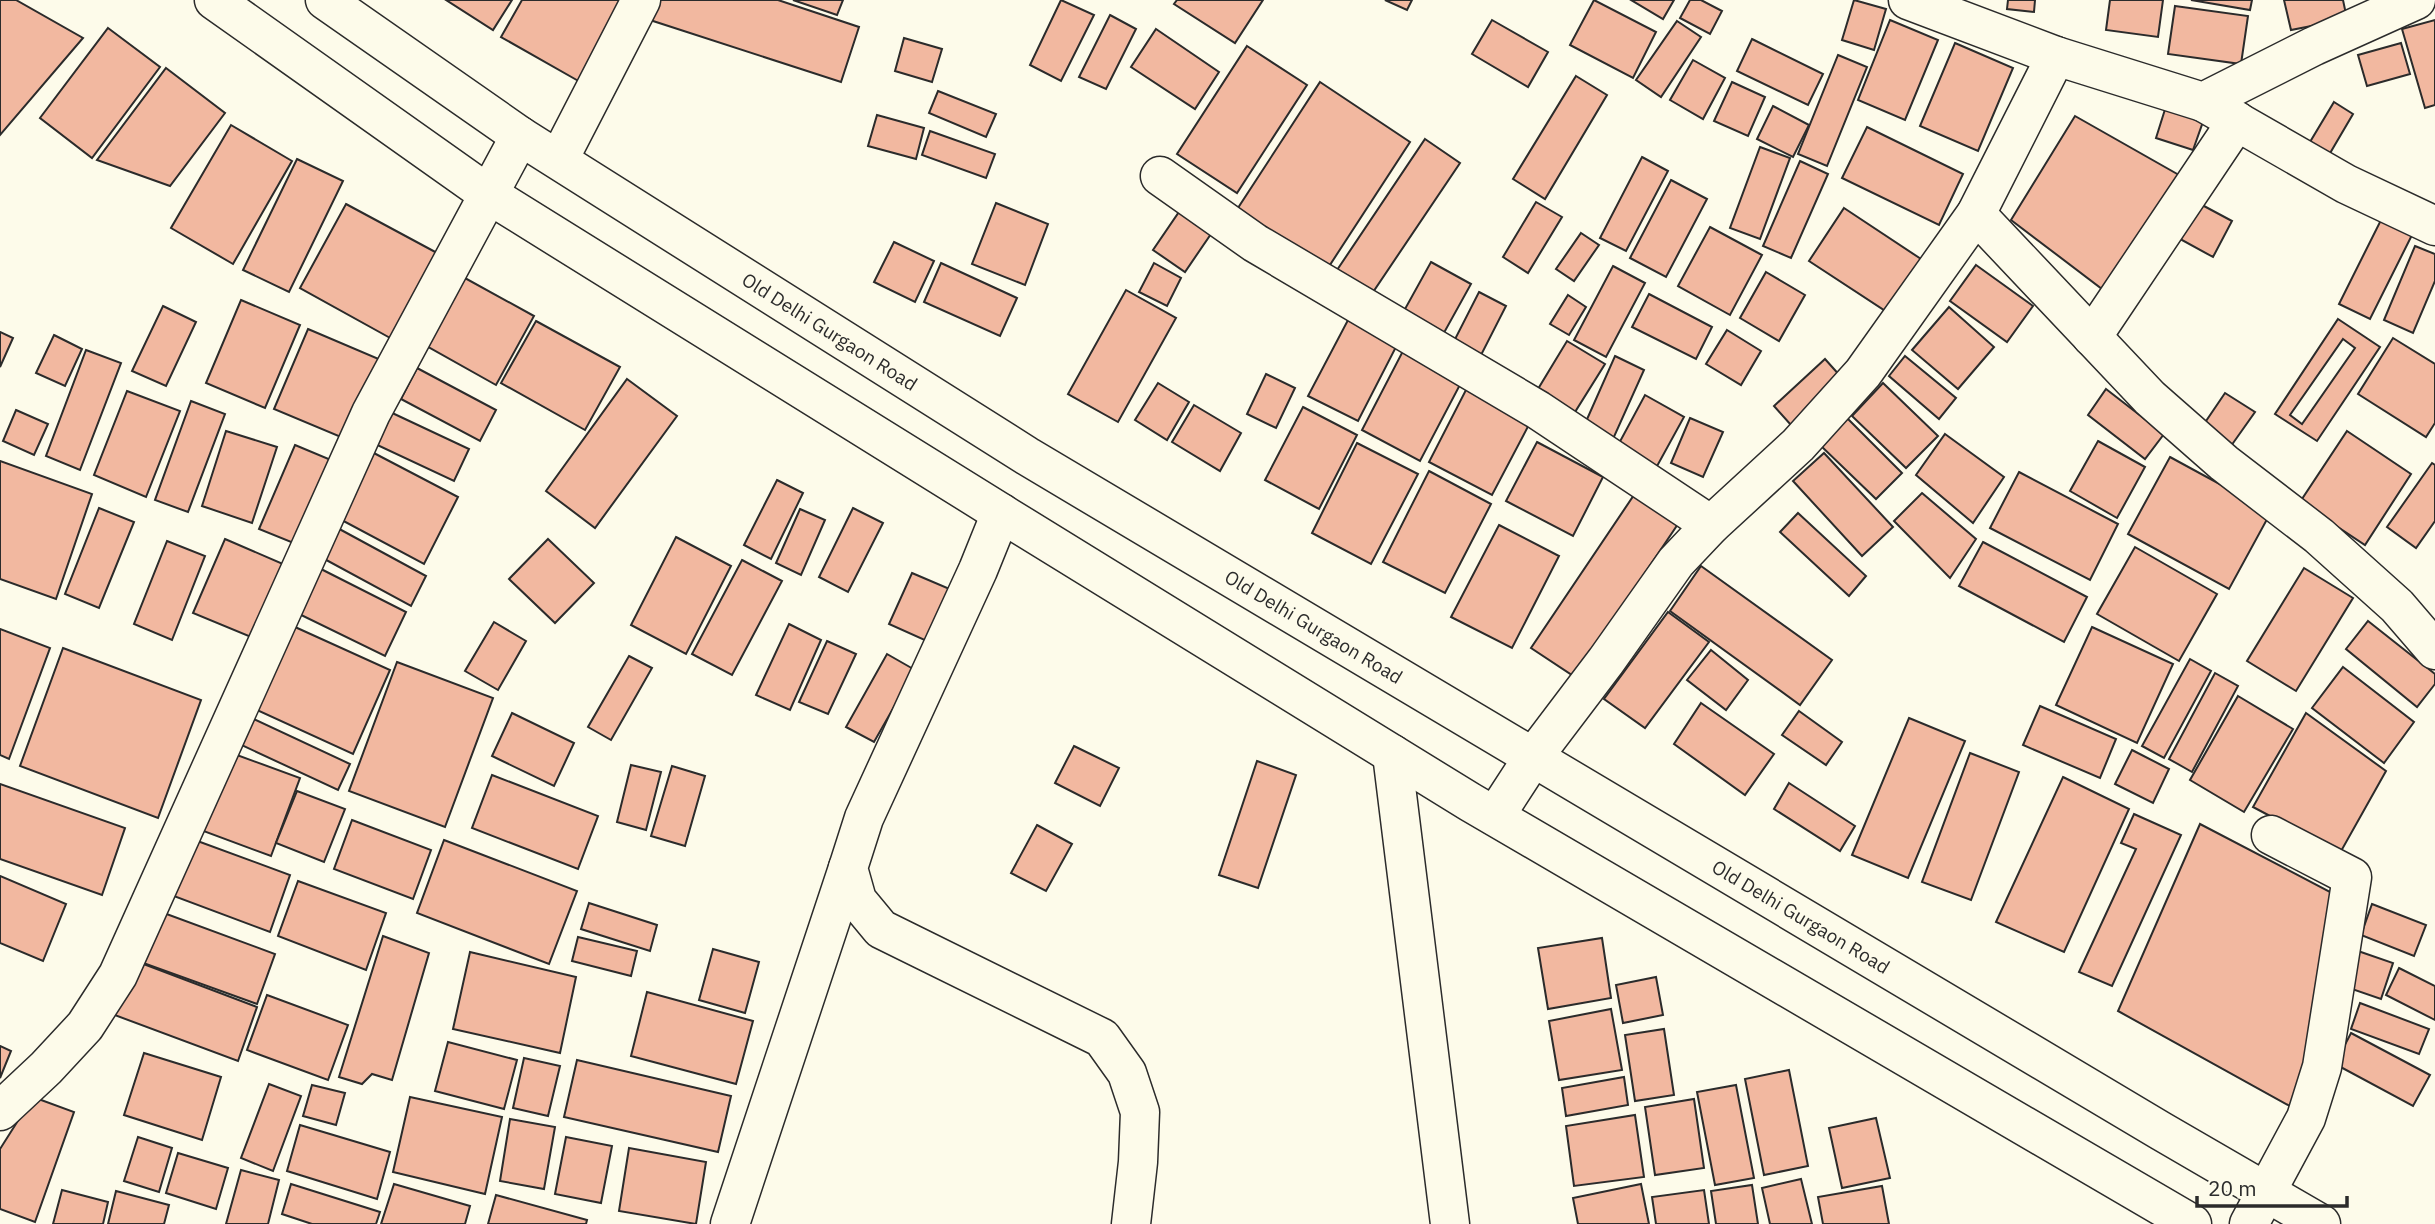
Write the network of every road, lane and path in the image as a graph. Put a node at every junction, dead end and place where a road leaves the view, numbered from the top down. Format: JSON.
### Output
{"nodes":[{"id":1,"x":214,"y":0,"type":"edge"},
{"id":2,"x":325,"y":0,"type":"edge"},
{"id":3,"x":641,"y":0,"type":"edge"},
{"id":4,"x":1908,"y":0,"type":"edge"},
{"id":5,"x":2416,"y":0,"type":"edge"},
{"id":6,"x":2056,"y":56,"type":"junction"},
{"id":7,"x":2203,"y":102,"type":"junction"},
{"id":8,"x":2237,"y":121,"type":"junction"},
{"id":9,"x":520,"y":136,"type":"junction"},
{"id":10,"x":559,"y":159,"type":"junction"},
{"id":11,"x":1160,"y":176,"type":"dead end"},
{"id":12,"x":488,"y":194,"type":"junction"},
{"id":13,"x":1976,"y":214,"type":"junction"},
{"id":14,"x":2435,"y":226,"type":"edge"},
{"id":15,"x":2092,"y":337,"type":"junction"},
{"id":16,"x":1001,"y":513,"type":"junction"},
{"id":17,"x":1711,"y":525,"type":"junction"},
{"id":18,"x":2435,"y":650,"type":"edge"},
{"id":19,"x":1392,"y":754,"type":"junction"},
{"id":20,"x":1534,"y":756,"type":"junction"},
{"id":21,"x":1494,"y":816,"type":"junction"},
{"id":22,"x":2271,"y":835,"type":"dead end"},
{"id":23,"x":848,"y":868,"type":"junction"},
{"id":24,"x":0,"y":1111,"type":"edge"},
{"id":25,"x":2258,"y":1208,"type":"edge"},
{"id":26,"x":730,"y":1224,"type":"edge"},
{"id":27,"x":1131,"y":1224,"type":"edge"},
{"id":28,"x":1450,"y":1224,"type":"edge"},
{"id":29,"x":2192,"y":1224,"type":"edge"},
{"id":30,"x":2322,"y":1224,"type":"edge"}],
"edges":[{"from":1,"to":12,"type":"street"},
{"from":2,"to":9,"type":"street","name":"Old Delhi Gurgaon Road"},
{"from":3,"to":10,"type":"street"},
{"from":4,"to":6,"type":"street"},
{"from":5,"to":7,"type":"street"},
{"from":6,"to":7,"type":"street"},
{"from":6,"to":13,"type":"street"},
{"from":7,"to":8,"type":"street"},
{"from":8,"to":14,"type":"street"},
{"from":8,"to":15,"type":"street"},
{"from":9,"to":10,"type":"street","name":"Old Delhi Gurgaon Road"},
{"from":9,"to":12,"type":"street"},
{"from":10,"to":20,"type":"street","name":"Old Delhi Gurgaon Road"},
{"from":11,"to":17,"type":"street"},
{"from":12,"to":16,"type":"street"},
{"from":12,"to":24,"type":"street"},
{"from":13,"to":15,"type":"street"},
{"from":13,"to":17,"type":"street"},
{"from":15,"to":18,"type":"street"},
{"from":16,"to":19,"type":"street"},
{"from":16,"to":23,"type":"street"},
{"from":17,"to":20,"type":"street"},
{"from":19,"to":21,"type":"street"},
{"from":19,"to":28,"type":"street"},
{"from":20,"to":21,"type":"street"},
{"from":20,"to":25,"type":"street","name":"Old Delhi Gurgaon Road"},
{"from":21,"to":29,"type":"street"},
{"from":22,"to":25,"type":"street"},
{"from":23,"to":26,"type":"street"},
{"from":23,"to":27,"type":"street"},
{"from":25,"to":30,"type":"street","name":"Old Delhi Gurgaon Road"}]}
